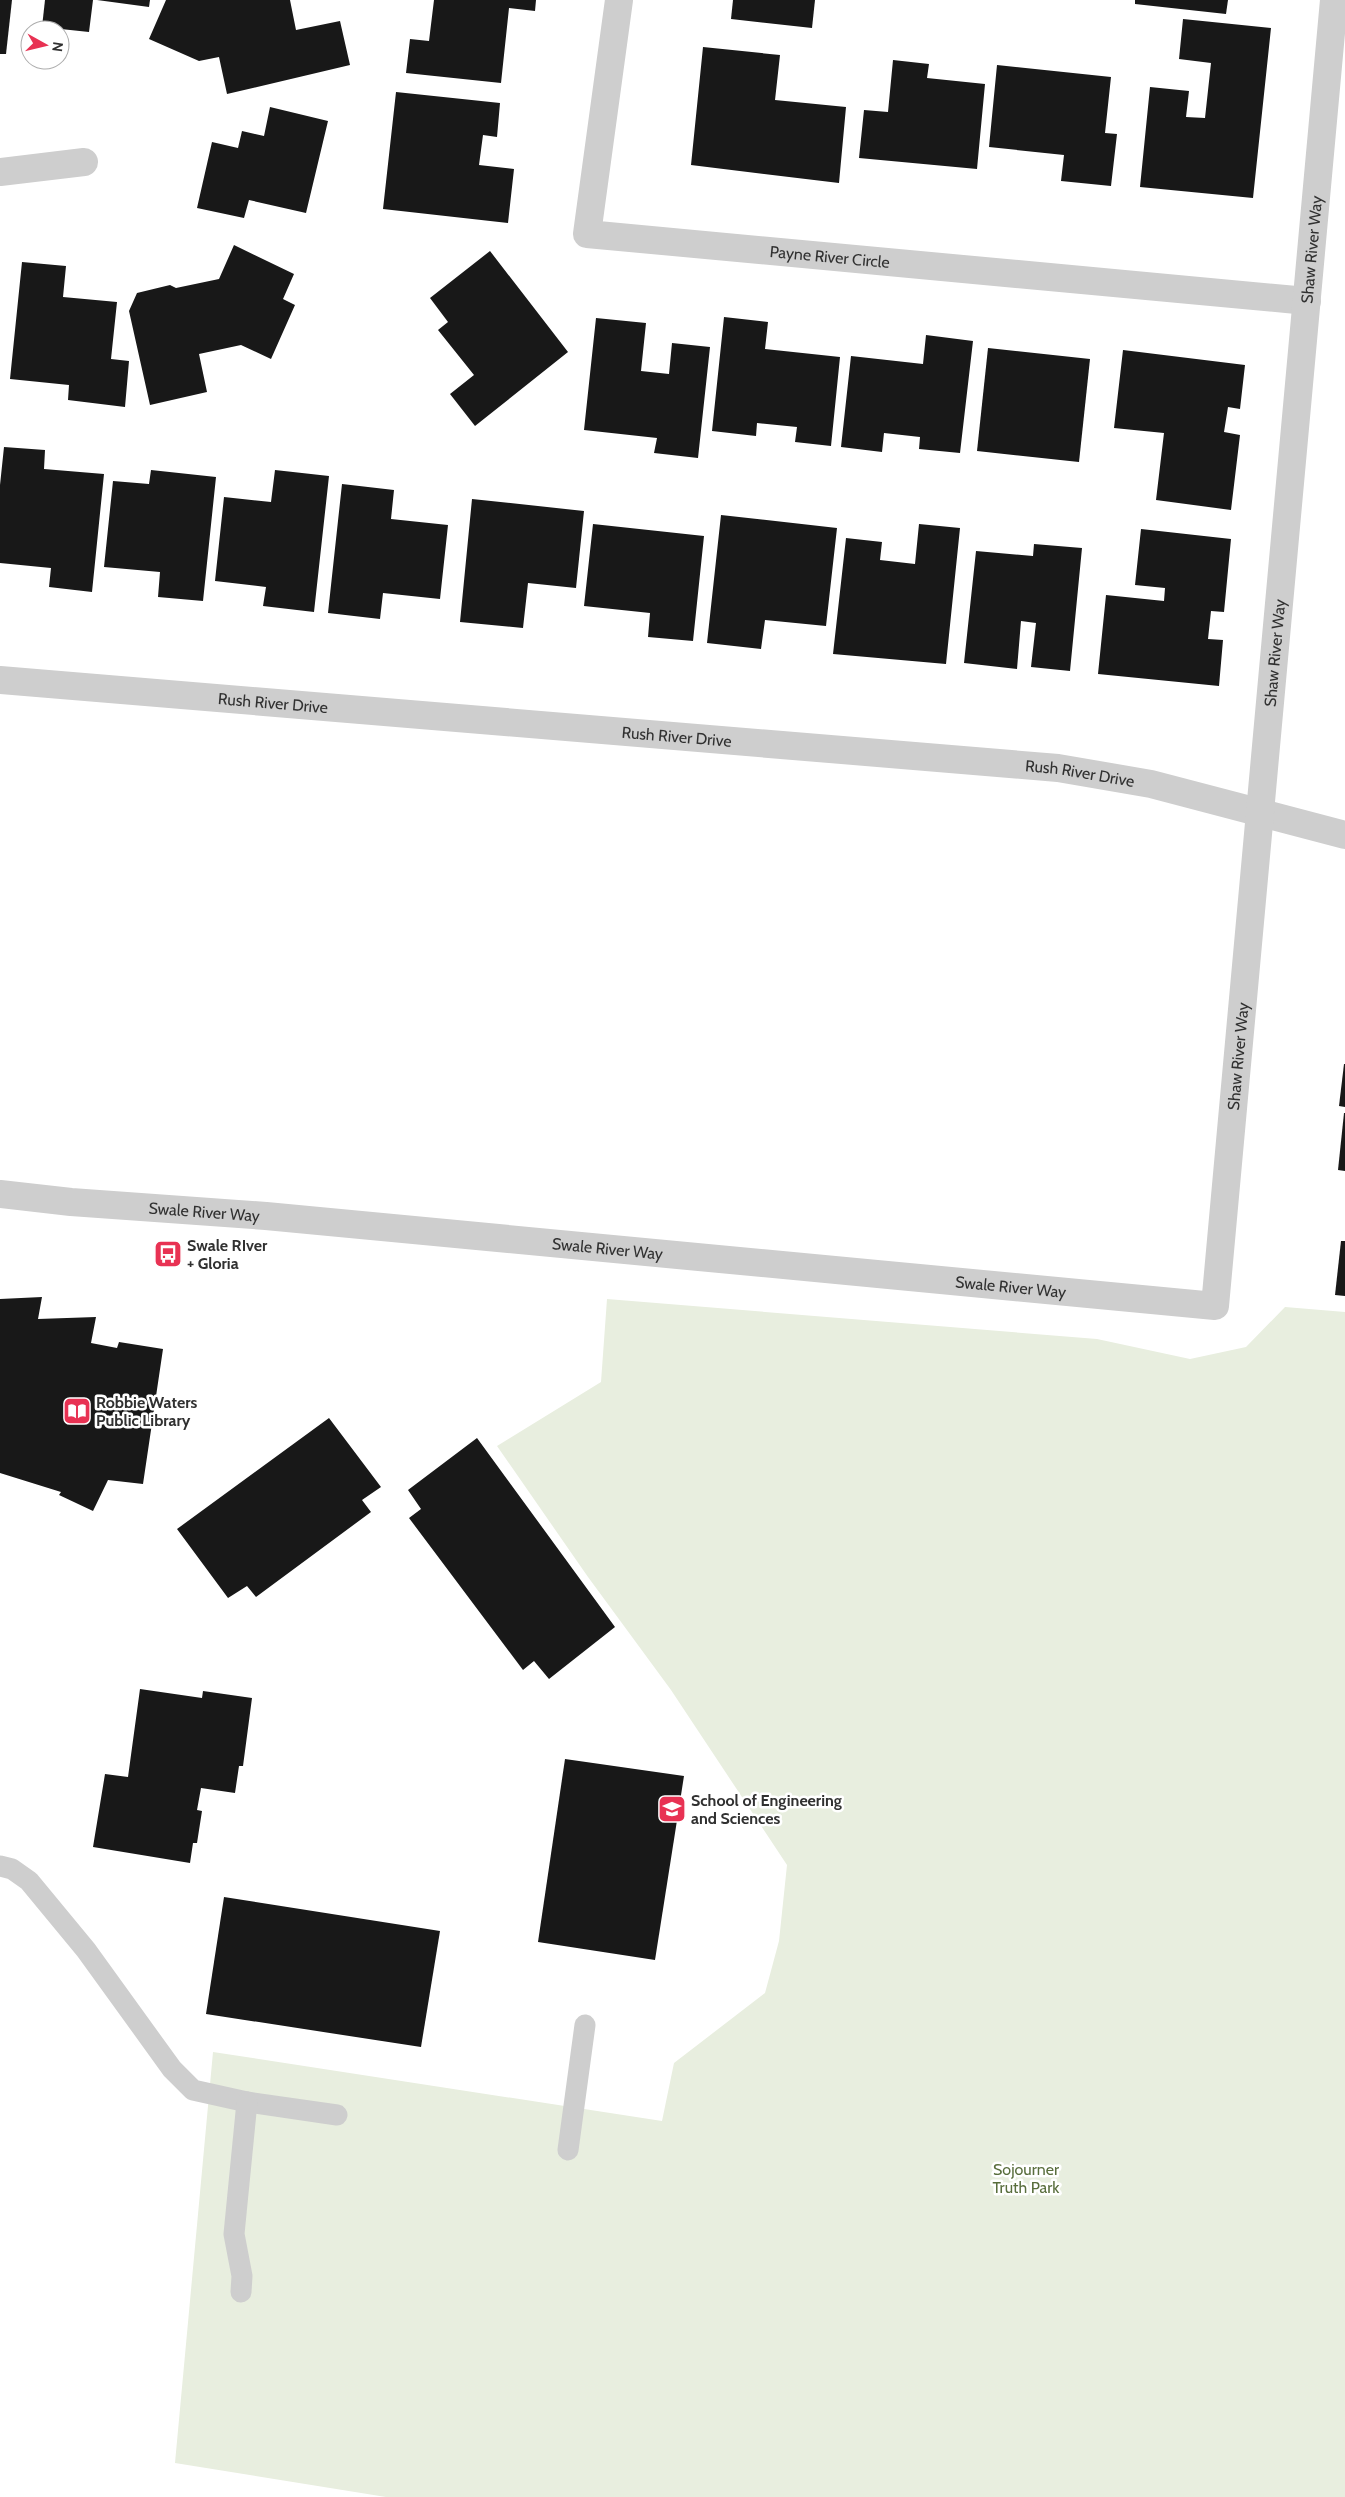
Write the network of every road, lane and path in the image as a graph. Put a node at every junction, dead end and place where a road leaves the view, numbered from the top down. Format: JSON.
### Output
{"nodes":[{"id":1,"x":619,"y":0,"type":"edge"},
{"id":2,"x":1334,"y":0,"type":"edge"},
{"id":3,"x":84,"y":162,"type":"dead end"},
{"id":4,"x":0,"y":172,"type":"edge"},
{"id":5,"x":1307,"y":301,"type":"junction"},
{"id":6,"x":0,"y":680,"type":"edge"},
{"id":7,"x":1260,"y":813,"type":"junction"},
{"id":8,"x":1345,"y":835,"type":"edge"},
{"id":9,"x":0,"y":1194,"type":"edge"},
{"id":10,"x":1216,"y":1306,"type":"joint"},
{"id":11,"x":0,"y":1866,"type":"edge"},
{"id":12,"x":585,"y":2025,"type":"dead end"},
{"id":13,"x":247,"y":2102,"type":"junction"},
{"id":14,"x":337,"y":2116,"type":"dead end"},
{"id":15,"x":568,"y":2150,"type":"dead end"},
{"id":16,"x":241,"y":2292,"type":"dead end"}],
"edges":[{"from":1,"to":5,"type":"street","name":"Payne River Circle"},
{"from":2,"to":5,"type":"street","name":"Shaw River Way"},
{"from":3,"to":4,"type":"street"},
{"from":5,"to":7,"type":"street","name":"Shaw River Way"},
{"from":6,"to":7,"type":"street","name":"Rush River Drive"},
{"from":7,"to":8,"type":"street","name":"Rush River Drive"},
{"from":7,"to":10,"type":"street","name":"Shaw River Way"},
{"from":9,"to":10,"type":"street","name":"Swale River Way"},
{"from":11,"to":13,"type":"lane"},
{"from":12,"to":15,"type":"lane"},
{"from":13,"to":14,"type":"lane"},
{"from":13,"to":16,"type":"lane"}]}
